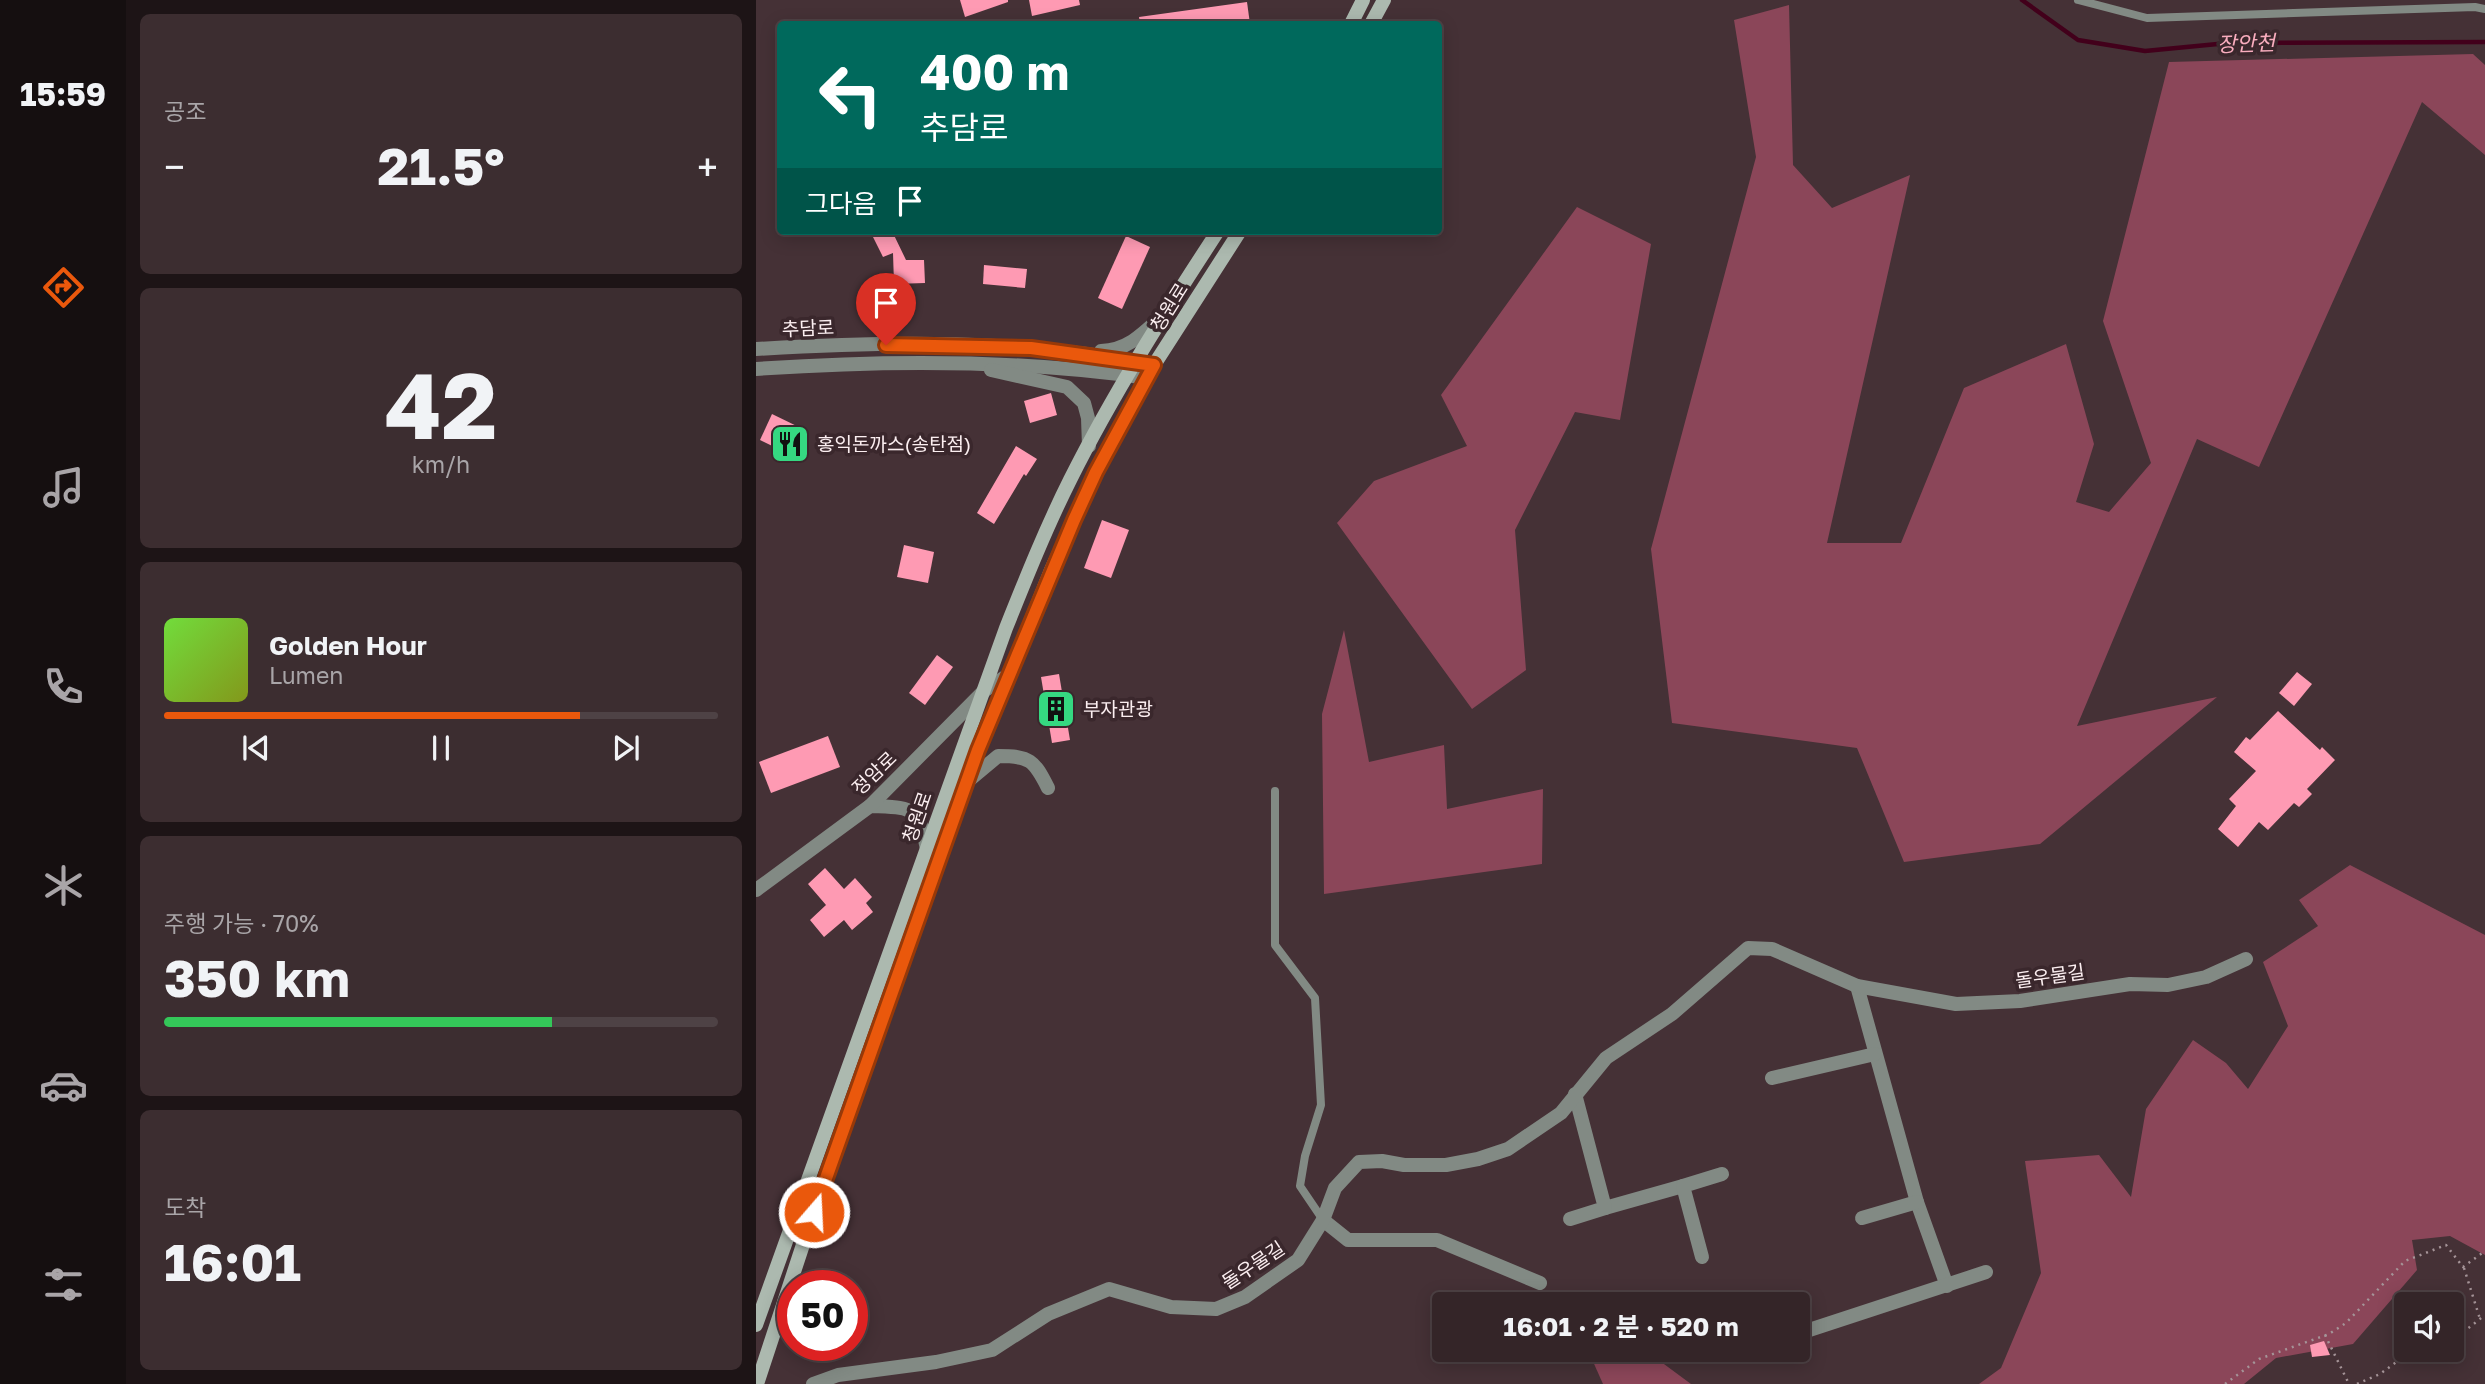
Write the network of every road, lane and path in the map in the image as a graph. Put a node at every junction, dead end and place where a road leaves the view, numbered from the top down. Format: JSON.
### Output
{"nodes":[{"id":1,"x":1363,"y":0,"type":"edge"},
{"id":2,"x":1384,"y":0,"type":"edge"},
{"id":3,"x":2078,"y":0,"type":"edge"},
{"id":4,"x":2485,"y":9,"type":"edge"},
{"id":5,"x":1352,"y":21,"type":"edge"},
{"id":6,"x":1373,"y":21,"type":"edge"},
{"id":7,"x":1215,"y":235,"type":"edge"},
{"id":8,"x":1238,"y":235,"type":"edge"},
{"id":9,"x":1164,"y":314,"type":"junction"},
{"id":10,"x":756,"y":349,"type":"edge"},
{"id":11,"x":1068,"y":352,"type":"junction"},
{"id":12,"x":1135,"y":361,"type":"junction"},
{"id":13,"x":962,"y":363,"type":"junction"},
{"id":14,"x":756,"y":369,"type":"edge"},
{"id":15,"x":1150,"y":372,"type":"junction"},
{"id":16,"x":1127,"y":375,"type":"junction"},
{"id":17,"x":1089,"y":446,"type":"junction"},
{"id":18,"x":1010,"y":674,"type":"junction"},
{"id":19,"x":985,"y":690,"type":"junction"},
{"id":20,"x":967,"y":782,"type":"junction"},
{"id":21,"x":1048,"y":788,"type":"dead end"},
{"id":22,"x":1275,"y":791,"type":"dead end"},
{"id":23,"x":870,"y":806,"type":"junction"},
{"id":24,"x":927,"y":849,"type":"junction"},
{"id":25,"x":756,"y":890,"type":"edge"},
{"id":26,"x":2246,"y":960,"type":"dead end"},
{"id":27,"x":1857,"y":986,"type":"junction"},
{"id":28,"x":1875,"y":1054,"type":"junction"},
{"id":29,"x":1772,"y":1078,"type":"dead end"},
{"id":30,"x":1575,"y":1094,"type":"junction"},
{"id":31,"x":1722,"y":1174,"type":"dead end"},
{"id":32,"x":1683,"y":1186,"type":"junction"},
{"id":33,"x":1917,"y":1202,"type":"junction"},
{"id":34,"x":1605,"y":1208,"type":"junction"},
{"id":35,"x":1570,"y":1219,"type":"dead end"},
{"id":36,"x":1862,"y":1219,"type":"dead end"},
{"id":37,"x":1323,"y":1220,"type":"junction"},
{"id":38,"x":2485,"y":1251,"type":"edge"},
{"id":39,"x":1702,"y":1257,"type":"dead end"},
{"id":40,"x":2463,"y":1267,"type":"junction"},
{"id":41,"x":1986,"y":1272,"type":"dead end"},
{"id":42,"x":1540,"y":1283,"type":"dead end"},
{"id":43,"x":1947,"y":1286,"type":"junction"},
{"id":44,"x":2485,"y":1315,"type":"edge"},
{"id":45,"x":2480,"y":1318,"type":"junction"},
{"id":46,"x":756,"y":1325,"type":"edge"},
{"id":47,"x":1810,"y":1330,"type":"edge"},
{"id":48,"x":2464,"y":1331,"type":"edge"},
{"id":49,"x":2325,"y":1335,"type":"junction"},
{"id":50,"x":2396,"y":1362,"type":"edge"},
{"id":51,"x":757,"y":1384,"type":"edge"},
{"id":52,"x":813,"y":1384,"type":"edge"},
{"id":53,"x":2225,"y":1384,"type":"edge"},
{"id":54,"x":2349,"y":1384,"type":"edge"},
{"id":55,"x":2357,"y":1384,"type":"edge"}],
"edges":[{"from":1,"to":5,"type":"main road"},
{"from":2,"to":6,"type":"main road"},
{"from":3,"to":4,"type":"lane"},
{"from":7,"to":9,"type":"main road","name":"청원로"},
{"from":8,"to":15,"type":"main road","name":"청원로"},
{"from":9,"to":11,"type":"street"},
{"from":9,"to":12,"type":"main road","name":"청원로"},
{"from":10,"to":11,"type":"street","name":"추담로"},
{"from":11,"to":12,"type":"street","name":"추담로"},
{"from":12,"to":15,"type":"street","name":"추담로"},
{"from":12,"to":16,"type":"main road","name":"청원로"},
{"from":13,"to":14,"type":"street","name":"추담로"},
{"from":13,"to":16,"type":"street","name":"추담로"},
{"from":13,"to":17,"type":"street"},
{"from":15,"to":16,"type":"street","name":"추담로"},
{"from":15,"to":18,"type":"main road","name":"청원로"},
{"from":16,"to":17,"type":"main road","name":"청원로"},
{"from":17,"to":19,"type":"main road","name":"청원로"},
{"from":18,"to":19,"type":"street","name":"정암로"},
{"from":18,"to":20,"type":"main road","name":"청원로"},
{"from":19,"to":23,"type":"street","name":"정암로"},
{"from":19,"to":24,"type":"main road","name":"청원로"},
{"from":20,"to":21,"type":"street"},
{"from":20,"to":51,"type":"main road","name":"청원로"},
{"from":22,"to":37,"type":"lane"},
{"from":23,"to":24,"type":"street"},
{"from":23,"to":25,"type":"street","name":"정암로"},
{"from":24,"to":46,"type":"main road","name":"청원로"},
{"from":26,"to":27,"type":"street","name":"돌우물길"},
{"from":27,"to":28,"type":"street"},
{"from":27,"to":30,"type":"street","name":"돌우물길"},
{"from":28,"to":29,"type":"street"},
{"from":28,"to":33,"type":"street"},
{"from":30,"to":34,"type":"street"},
{"from":30,"to":37,"type":"street","name":"돌우물길"},
{"from":31,"to":32,"type":"street"},
{"from":32,"to":34,"type":"street"},
{"from":32,"to":39,"type":"street"},
{"from":33,"to":36,"type":"street"},
{"from":33,"to":43,"type":"street"},
{"from":34,"to":35,"type":"street"},
{"from":37,"to":42,"type":"street"},
{"from":37,"to":52,"type":"street","name":"돌우물길"},
{"from":38,"to":40,"type":"path"},
{"from":40,"to":45,"type":"path"},
{"from":40,"to":49,"type":"path"},
{"from":41,"to":43,"type":"street"},
{"from":43,"to":47,"type":"street"},
{"from":44,"to":45,"type":"path"},
{"from":45,"to":48,"type":"path"},
{"from":49,"to":53,"type":"path"},
{"from":49,"to":54,"type":"path"},
{"from":50,"to":55,"type":"path"}]}
